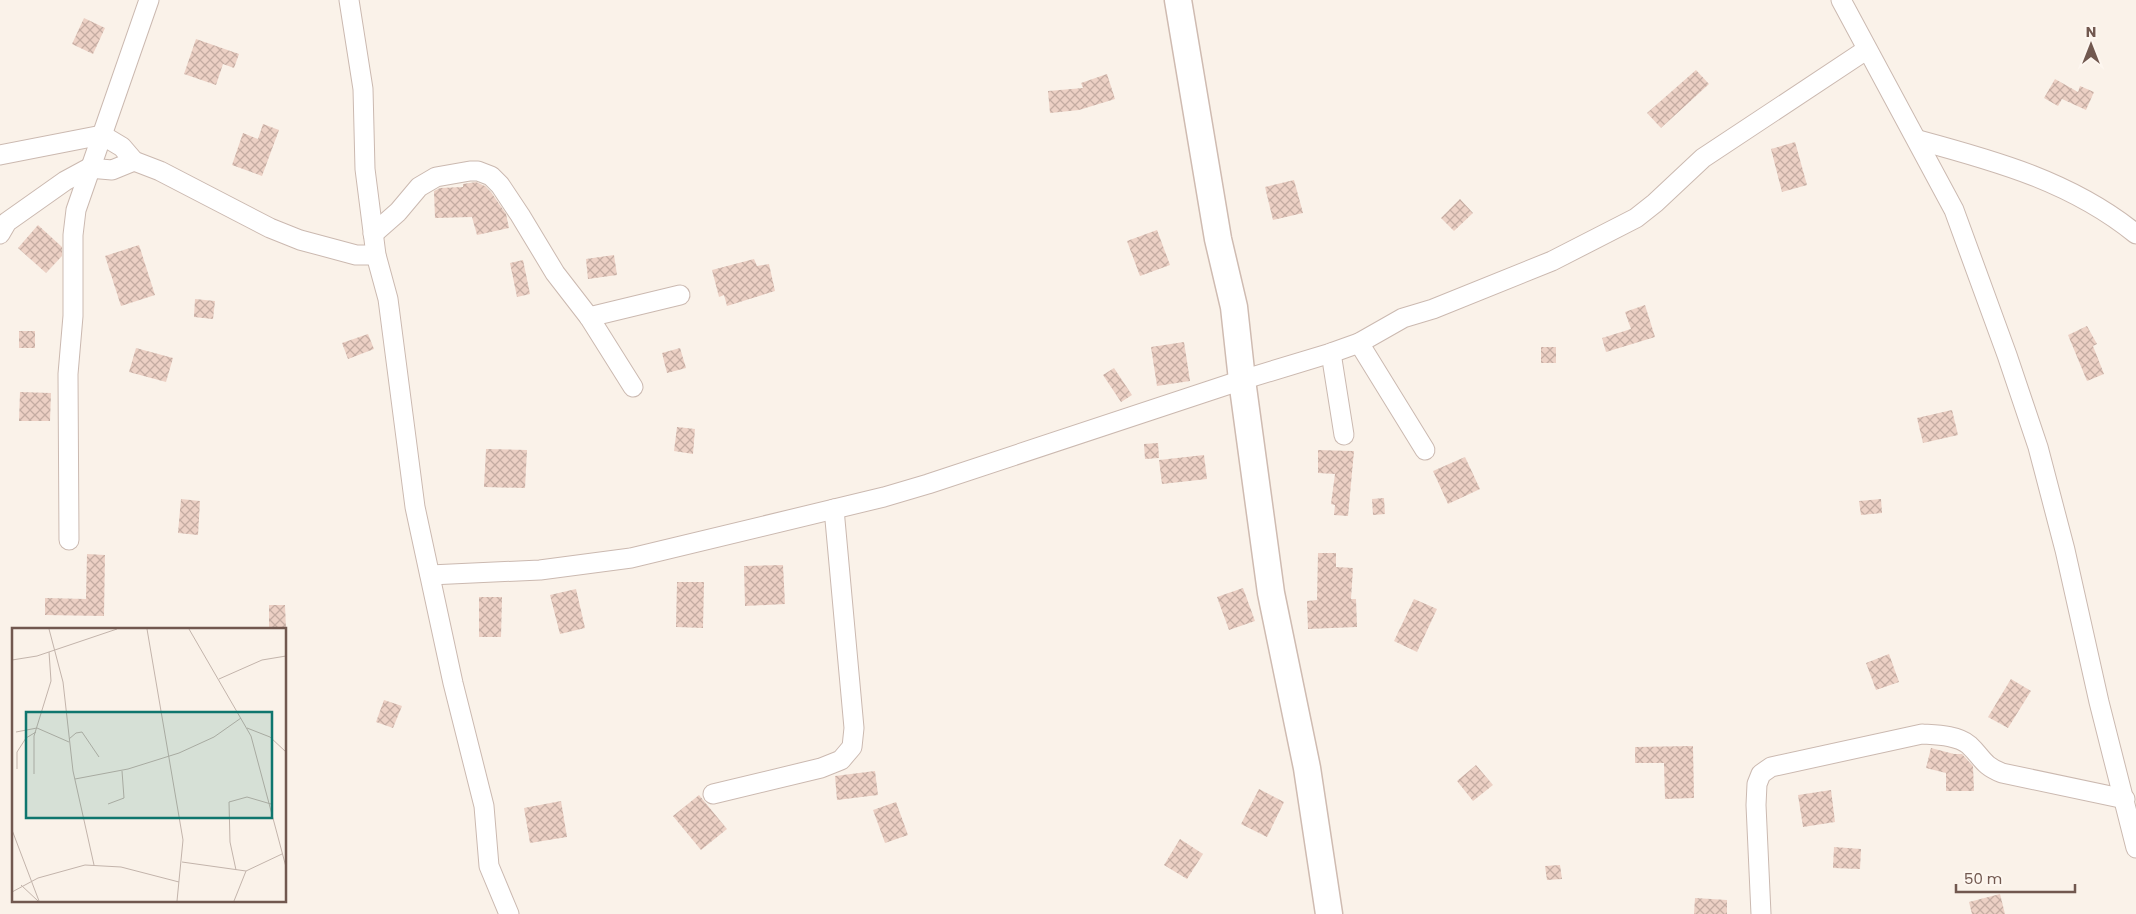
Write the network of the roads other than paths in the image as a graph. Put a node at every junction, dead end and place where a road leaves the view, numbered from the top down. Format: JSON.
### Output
{"nodes":[{"id":1,"x":149,"y":0,"type":"edge"},
{"id":2,"x":349,"y":0,"type":"edge"},
{"id":3,"x":1178,"y":0,"type":"edge"},
{"id":4,"x":1841,"y":0,"type":"edge"},
{"id":5,"x":1866,"y":50,"type":"junction"},
{"id":6,"x":102,"y":134,"type":"junction"},
{"id":7,"x":1918,"y":140,"type":"junction"},
{"id":8,"x":0,"y":155,"type":"edge"},
{"id":9,"x":134,"y":161,"type":"junction"},
{"id":10,"x":90,"y":168,"type":"junction"},
{"id":11,"x":0,"y":234,"type":"edge"},
{"id":12,"x":373,"y":234,"type":"junction"},
{"id":13,"x":2136,"y":234,"type":"edge"},
{"id":14,"x":376,"y":255,"type":"junction"},
{"id":15,"x":680,"y":295,"type":"dead end"},
{"id":16,"x":589,"y":317,"type":"junction"},
{"id":17,"x":1358,"y":343,"type":"junction"},
{"id":18,"x":1331,"y":353,"type":"junction"},
{"id":19,"x":1242,"y":380,"type":"junction"},
{"id":20,"x":634,"y":387,"type":"dead end"},
{"id":21,"x":1344,"y":436,"type":"dead end"},
{"id":22,"x":1425,"y":450,"type":"dead end"},
{"id":23,"x":834,"y":509,"type":"junction"},
{"id":24,"x":69,"y":540,"type":"dead end"},
{"id":25,"x":430,"y":576,"type":"junction"},
{"id":26,"x":713,"y":794,"type":"dead end"},
{"id":27,"x":2125,"y":799,"type":"junction"},
{"id":28,"x":2136,"y":848,"type":"edge"},
{"id":29,"x":509,"y":914,"type":"edge"},
{"id":30,"x":1329,"y":914,"type":"edge"},
{"id":31,"x":1762,"y":914,"type":"edge"}],
"edges":[{"from":1,"to":6,"type":"street"},
{"from":2,"to":12,"type":"street"},
{"from":3,"to":19,"type":"street"},
{"from":4,"to":5,"type":"street"},
{"from":5,"to":7,"type":"street"},
{"from":5,"to":17,"type":"street"},
{"from":6,"to":8,"type":"street"},
{"from":6,"to":9,"type":"street"},
{"from":6,"to":10,"type":"street"},
{"from":7,"to":13,"type":"street"},
{"from":7,"to":27,"type":"street"},
{"from":9,"to":10,"type":"street"},
{"from":9,"to":14,"type":"street"},
{"from":10,"to":11,"type":"street"},
{"from":10,"to":24,"type":"street"},
{"from":12,"to":14,"type":"street"},
{"from":12,"to":16,"type":"street"},
{"from":14,"to":25,"type":"street"},
{"from":15,"to":16,"type":"street"},
{"from":16,"to":20,"type":"street"},
{"from":17,"to":18,"type":"street"},
{"from":17,"to":22,"type":"street"},
{"from":18,"to":19,"type":"street"},
{"from":18,"to":21,"type":"street"},
{"from":19,"to":23,"type":"street"},
{"from":19,"to":30,"type":"street"},
{"from":23,"to":25,"type":"street"},
{"from":23,"to":26,"type":"street"},
{"from":25,"to":29,"type":"street"},
{"from":27,"to":28,"type":"street"},
{"from":27,"to":31,"type":"street"}]}
